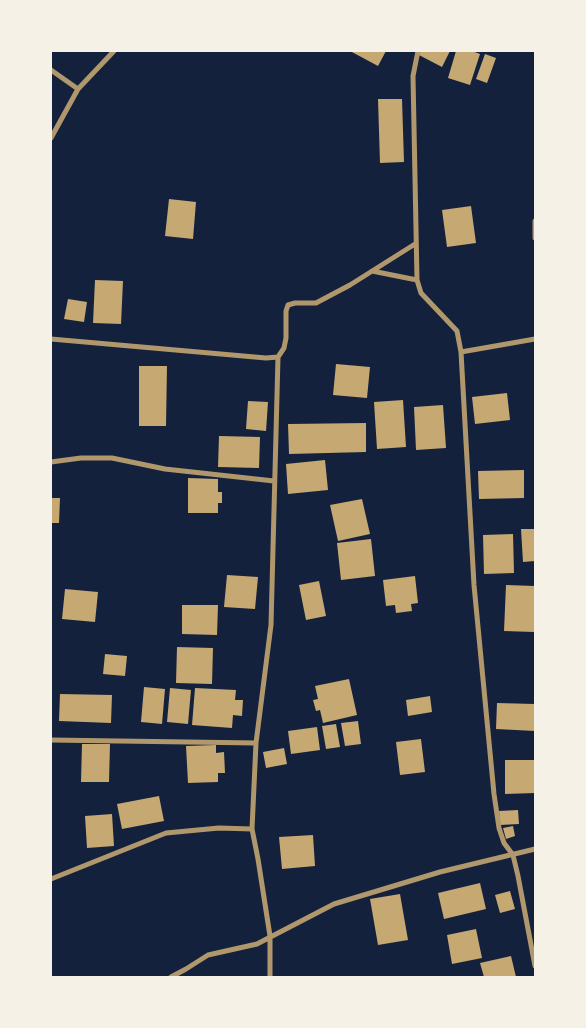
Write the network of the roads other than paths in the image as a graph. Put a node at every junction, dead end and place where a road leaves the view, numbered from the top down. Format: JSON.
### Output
{"nodes":[{"id":1,"x":114,"y":51,"type":"edge"},
{"id":2,"x":418,"y":51,"type":"edge"},
{"id":3,"x":51,"y":70,"type":"edge"},
{"id":4,"x":78,"y":89,"type":"junction"},
{"id":5,"x":51,"y":138,"type":"edge"},
{"id":6,"x":535,"y":221,"type":"edge"},
{"id":7,"x":535,"y":238,"type":"edge"},
{"id":8,"x":415,"y":244,"type":"junction"},
{"id":9,"x":372,"y":271,"type":"junction"},
{"id":10,"x":417,"y":280,"type":"junction"},
{"id":11,"x":51,"y":339,"type":"edge"},
{"id":12,"x":535,"y":339,"type":"edge"},
{"id":13,"x":461,"y":352,"type":"junction"},
{"id":14,"x":278,"y":357,"type":"junction"},
{"id":15,"x":51,"y":462,"type":"edge"},
{"id":16,"x":274,"y":481,"type":"junction"},
{"id":17,"x":51,"y":740,"type":"edge"},
{"id":18,"x":256,"y":743,"type":"junction"},
{"id":19,"x":252,"y":829,"type":"junction"},
{"id":20,"x":535,"y":849,"type":"edge"},
{"id":21,"x":513,"y":855,"type":"junction"},
{"id":22,"x":51,"y":878,"type":"edge"},
{"id":23,"x":270,"y":936,"type":"junction"},
{"id":24,"x":535,"y":966,"type":"edge"},
{"id":25,"x":171,"y":977,"type":"edge"},
{"id":26,"x":270,"y":977,"type":"edge"}],
"edges":[{"from":1,"to":4,"type":"street"},
{"from":2,"to":8,"type":"street"},
{"from":3,"to":4,"type":"street"},
{"from":4,"to":5,"type":"street"},
{"from":6,"to":7,"type":"street"},
{"from":8,"to":9,"type":"street"},
{"from":8,"to":10,"type":"street"},
{"from":9,"to":10,"type":"street"},
{"from":9,"to":14,"type":"street"},
{"from":10,"to":13,"type":"street"},
{"from":11,"to":14,"type":"street"},
{"from":12,"to":13,"type":"street"},
{"from":13,"to":21,"type":"street"},
{"from":14,"to":16,"type":"street"},
{"from":15,"to":16,"type":"street"},
{"from":16,"to":18,"type":"street"},
{"from":17,"to":18,"type":"street"},
{"from":18,"to":19,"type":"street"},
{"from":19,"to":22,"type":"street"},
{"from":19,"to":23,"type":"street"},
{"from":20,"to":21,"type":"street"},
{"from":21,"to":23,"type":"street"},
{"from":21,"to":24,"type":"street"},
{"from":23,"to":25,"type":"street"},
{"from":23,"to":26,"type":"street"}]}
